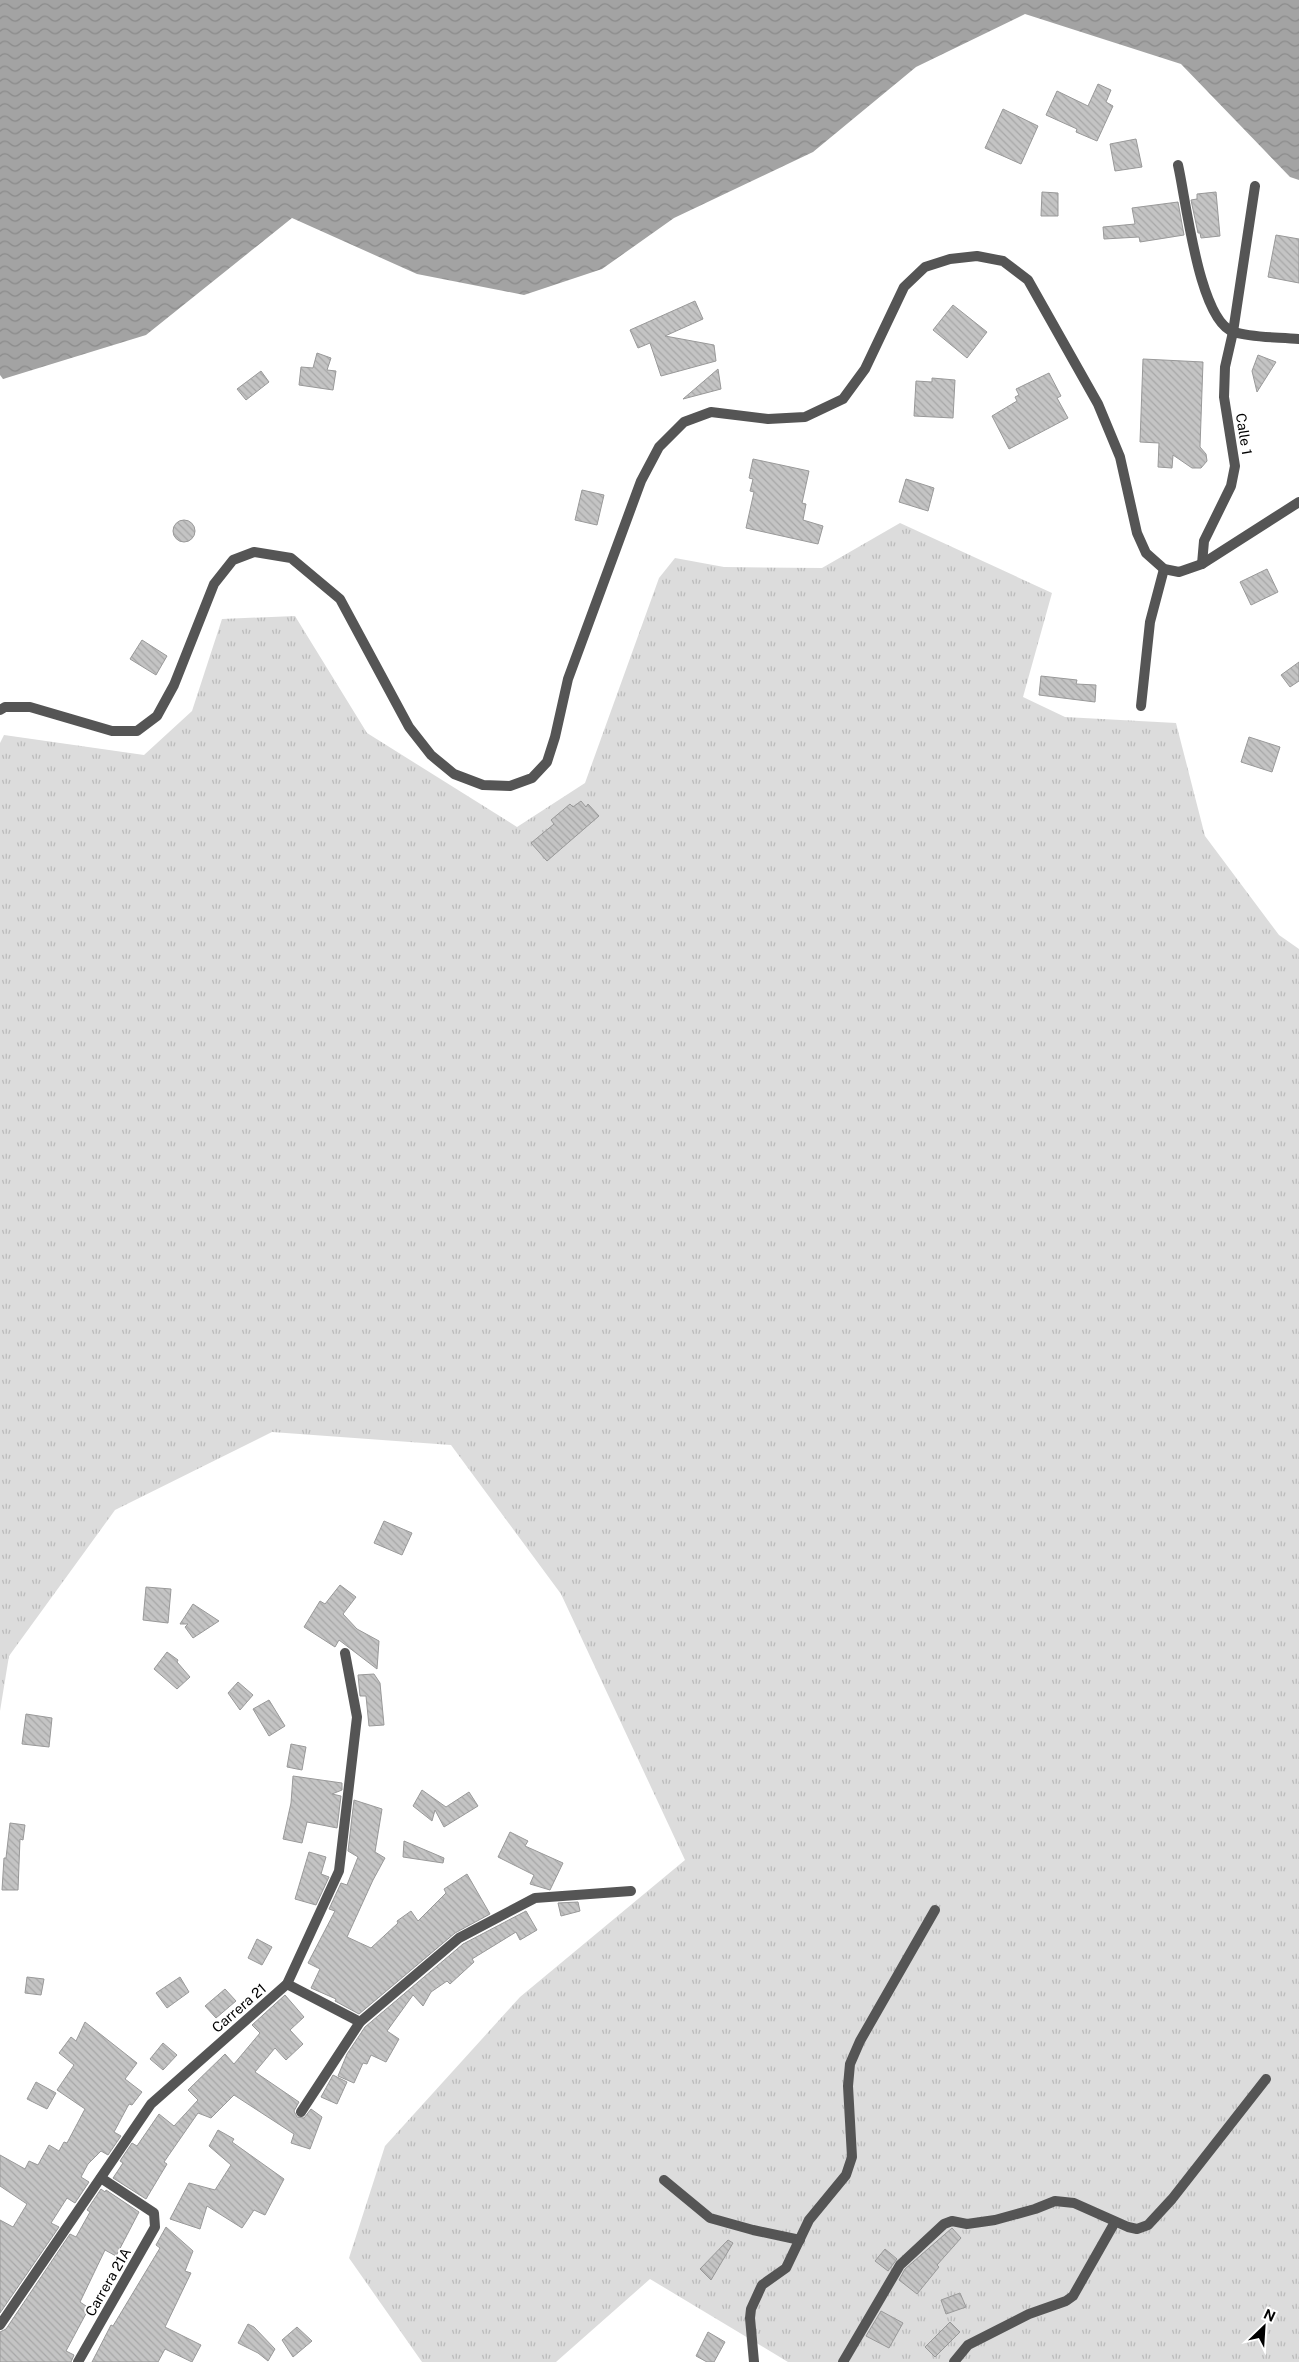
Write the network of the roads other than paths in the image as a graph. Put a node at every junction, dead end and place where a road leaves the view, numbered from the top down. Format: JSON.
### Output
{"nodes":[{"id":1,"x":1178,"y":165,"type":"dead end"},
{"id":2,"x":1254,"y":186,"type":"dead end"},
{"id":3,"x":1233,"y":332,"type":"junction"},
{"id":4,"x":1299,"y":339,"type":"edge"},
{"id":5,"x":1299,"y":502,"type":"edge"},
{"id":6,"x":1202,"y":564,"type":"junction"},
{"id":7,"x":1164,"y":570,"type":"junction"},
{"id":8,"x":1141,"y":706,"type":"dead end"},
{"id":9,"x":0,"y":710,"type":"edge"},
{"id":10,"x":345,"y":1653,"type":"dead end"},
{"id":11,"x":630,"y":1892,"type":"dead end"},
{"id":12,"x":935,"y":1910,"type":"dead end"},
{"id":13,"x":287,"y":1984,"type":"junction"},
{"id":14,"x":360,"y":2022,"type":"junction"},
{"id":15,"x":1266,"y":2079,"type":"dead end"},
{"id":16,"x":301,"y":2112,"type":"dead end"},
{"id":17,"x":100,"y":2178,"type":"junction"},
{"id":18,"x":664,"y":2180,"type":"dead end"},
{"id":19,"x":1114,"y":2222,"type":"junction"},
{"id":20,"x":800,"y":2240,"type":"junction"},
{"id":21,"x":0,"y":2325,"type":"edge"},
{"id":22,"x":78,"y":2362,"type":"edge"},
{"id":23,"x":754,"y":2362,"type":"edge"},
{"id":24,"x":843,"y":2362,"type":"edge"},
{"id":25,"x":954,"y":2362,"type":"edge"}],
"edges":[{"from":1,"to":3,"type":"street"},
{"from":2,"to":3,"type":"street","name":"Calle 1"},
{"from":3,"to":4,"type":"street"},
{"from":3,"to":6,"type":"street","name":"Calle 1"},
{"from":5,"to":6,"type":"street"},
{"from":6,"to":7,"type":"street"},
{"from":7,"to":8,"type":"street"},
{"from":7,"to":9,"type":"street"},
{"from":10,"to":13,"type":"street","name":"Carrera 21"},
{"from":11,"to":14,"type":"street"},
{"from":12,"to":20,"type":"street"},
{"from":13,"to":14,"type":"street"},
{"from":13,"to":17,"type":"street","name":"Carrera 21"},
{"from":14,"to":16,"type":"street"},
{"from":15,"to":19,"type":"street"},
{"from":17,"to":21,"type":"street","name":"Carrera 21"},
{"from":17,"to":22,"type":"street","name":"Carrera 21A"},
{"from":18,"to":20,"type":"street"},
{"from":19,"to":24,"type":"street"},
{"from":19,"to":25,"type":"street"},
{"from":20,"to":23,"type":"street"}]}
